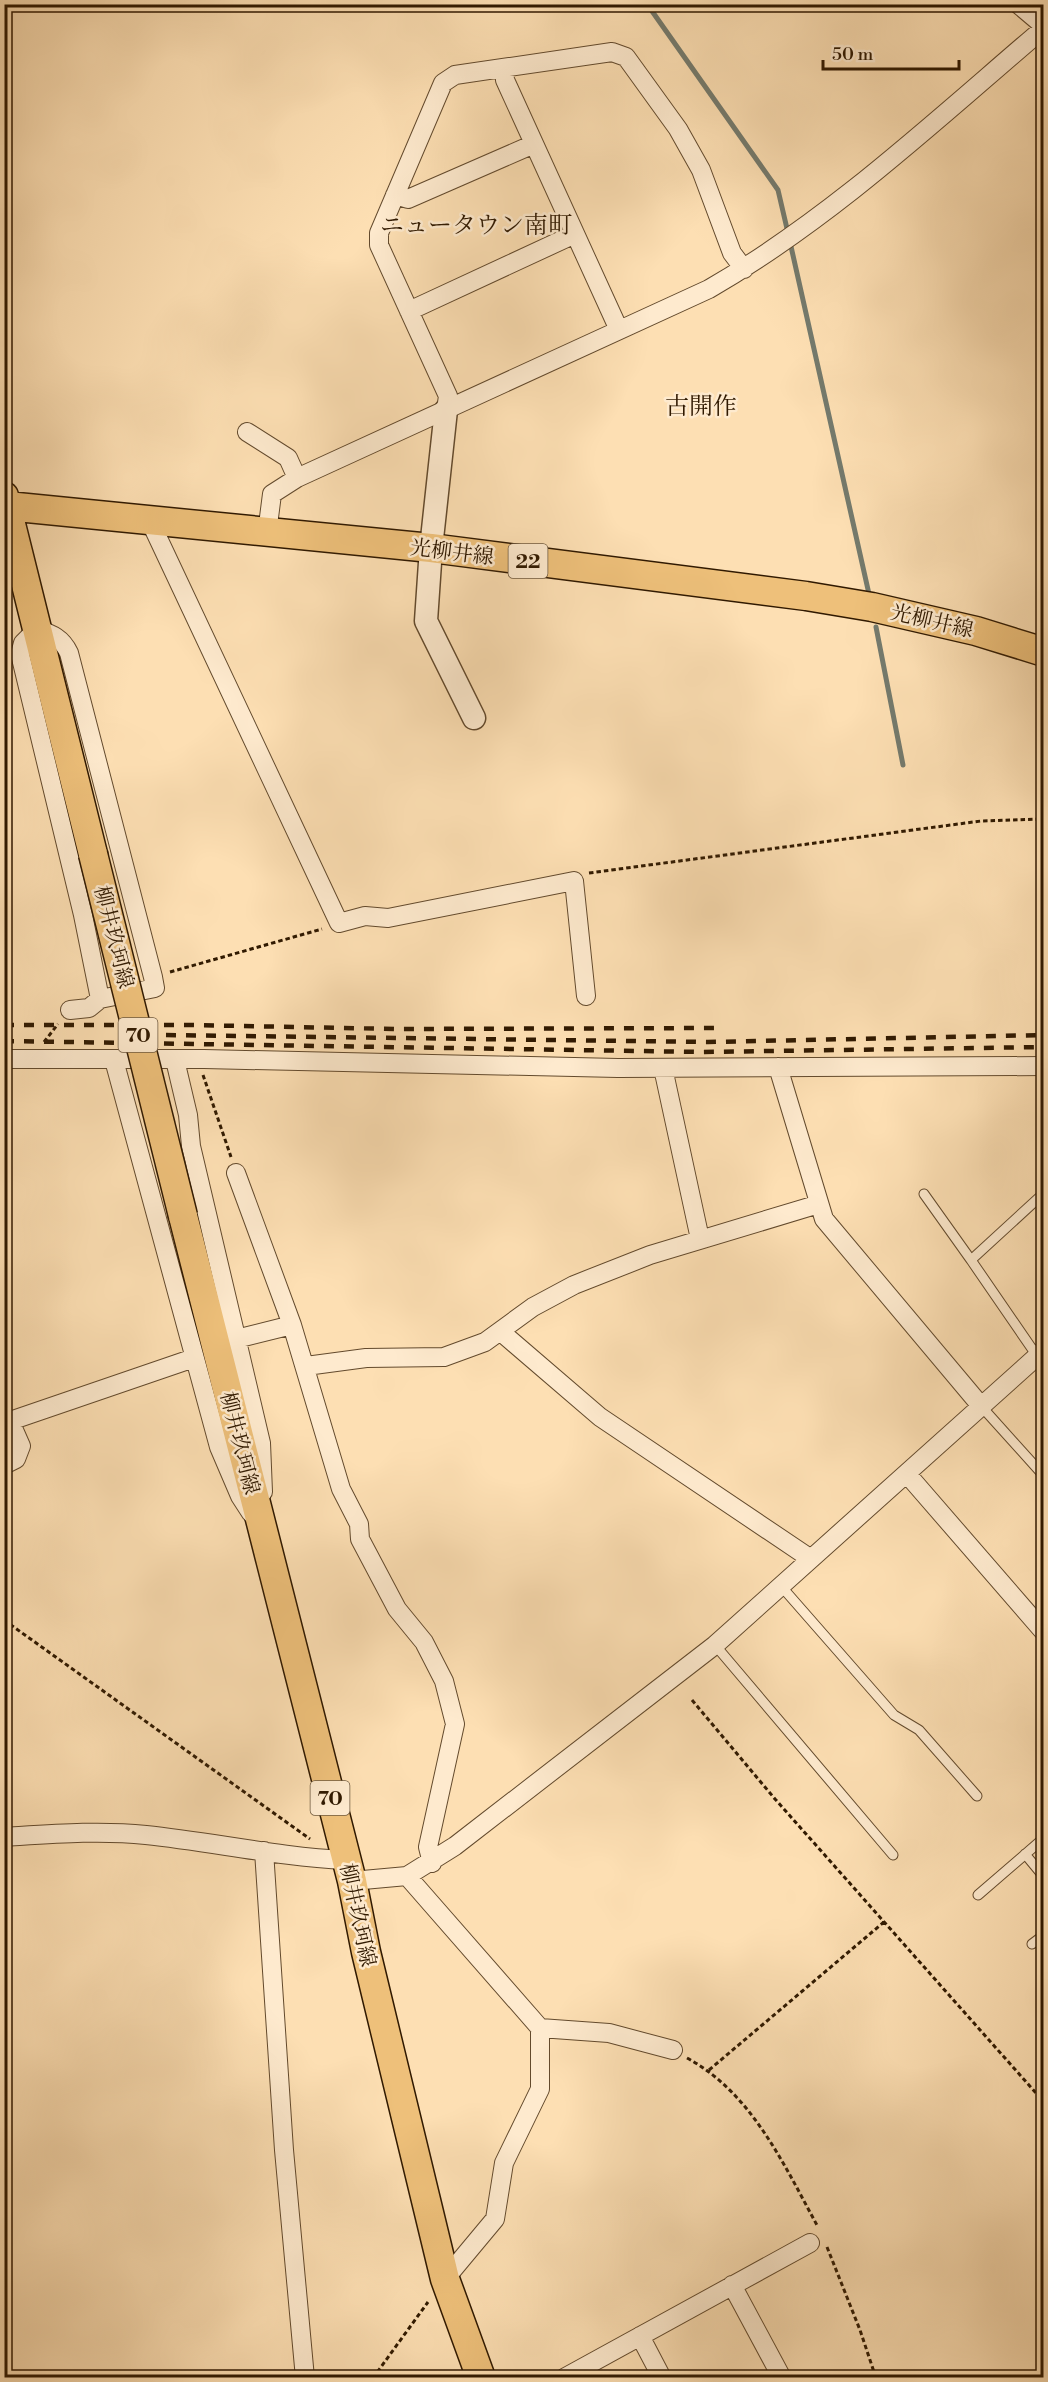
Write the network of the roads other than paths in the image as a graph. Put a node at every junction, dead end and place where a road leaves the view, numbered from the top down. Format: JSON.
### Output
{"nodes":[{"id":1,"x":1018,"y":4,"type":"edge"},
{"id":2,"x":1044,"y":27,"type":"edge"},
{"id":3,"x":504,"y":68,"type":"junction"},
{"id":4,"x":534,"y":144,"type":"junction"},
{"id":5,"x":395,"y":195,"type":"junction"},
{"id":6,"x":575,"y":234,"type":"junction"},
{"id":7,"x":744,"y":269,"type":"junction"},
{"id":8,"x":409,"y":311,"type":"junction"},
{"id":9,"x":619,"y":330,"type":"junction"},
{"id":10,"x":446,"y":410,"type":"junction"},
{"id":11,"x":247,"y":432,"type":"dead end"},
{"id":12,"x":297,"y":478,"type":"junction"},
{"id":13,"x":5,"y":503,"type":"edge"},
{"id":14,"x":148,"y":519,"type":"junction"},
{"id":15,"x":267,"y":533,"type":"junction"},
{"id":16,"x":431,"y":548,"type":"junction"},
{"id":17,"x":37,"y":629,"type":"junction"},
{"id":18,"x":1044,"y":652,"type":"edge"},
{"id":19,"x":474,"y":718,"type":"dead end"},
{"id":20,"x":586,"y":996,"type":"dead end"},
{"id":21,"x":100,"y":999,"type":"junction"},
{"id":22,"x":70,"y":1010,"type":"road end"},
{"id":23,"x":4,"y":1059,"type":"edge"},
{"id":24,"x":175,"y":1059,"type":"junction"},
{"id":25,"x":114,"y":1060,"type":"junction"},
{"id":26,"x":1044,"y":1066,"type":"edge"},
{"id":27,"x":778,"y":1067,"type":"junction"},
{"id":28,"x":663,"y":1068,"type":"junction"},
{"id":29,"x":191,"y":1146,"type":"junction"},
{"id":30,"x":141,"y":1158,"type":"junction"},
{"id":31,"x":236,"y":1173,"type":"road end"},
{"id":32,"x":1044,"y":1193,"type":"edge"},
{"id":33,"x":924,"y":1194,"type":"dead end"},
{"id":34,"x":819,"y":1204,"type":"junction"},
{"id":35,"x":700,"y":1239,"type":"junction"},
{"id":36,"x":971,"y":1260,"type":"junction"},
{"id":37,"x":292,"y":1324,"type":"junction"},
{"id":38,"x":501,"y":1332,"type":"junction"},
{"id":39,"x":236,"y":1339,"type":"junction"},
{"id":40,"x":1040,"y":1353,"type":"edge"},
{"id":41,"x":194,"y":1358,"type":"junction"},
{"id":42,"x":306,"y":1366,"type":"junction"},
{"id":43,"x":981,"y":1406,"type":"junction"},
{"id":44,"x":4,"y":1465,"type":"edge"},
{"id":45,"x":907,"y":1474,"type":"junction"},
{"id":46,"x":1044,"y":1476,"type":"edge"},
{"id":47,"x":261,"y":1528,"type":"junction"},
{"id":48,"x":811,"y":1559,"type":"junction"},
{"id":49,"x":782,"y":1586,"type":"junction"},
{"id":50,"x":1044,"y":1632,"type":"edge"},
{"id":51,"x":715,"y":1645,"type":"junction"},
{"id":52,"x":977,"y":1796,"type":"dead end"},
{"id":53,"x":4,"y":1837,"type":"edge"},
{"id":54,"x":1044,"y":1838,"type":"edge"},
{"id":55,"x":264,"y":1851,"type":"junction"},
{"id":56,"x":1025,"y":1854,"type":"junction"},
{"id":57,"x":893,"y":1855,"type":"dead end"},
{"id":58,"x":432,"y":1863,"type":"junction"},
{"id":59,"x":349,"y":1871,"type":"junction"},
{"id":60,"x":406,"y":1876,"type":"junction"},
{"id":61,"x":1044,"y":1877,"type":"edge"},
{"id":62,"x":978,"y":1895,"type":"dead end"},
{"id":63,"x":1044,"y":1935,"type":"edge"},
{"id":64,"x":1032,"y":1944,"type":"dead end"},
{"id":65,"x":540,"y":2028,"type":"junction"},
{"id":66,"x":674,"y":2050,"type":"road end"},
{"id":67,"x":820,"y":2242,"type":"road end"},
{"id":68,"x":445,"y":2279,"type":"junction"},
{"id":69,"x":732,"y":2286,"type":"junction"},
{"id":70,"x":640,"y":2336,"type":"junction"},
{"id":71,"x":305,"y":2378,"type":"edge"},
{"id":72,"x":481,"y":2378,"type":"edge"},
{"id":73,"x":564,"y":2378,"type":"edge"},
{"id":74,"x":663,"y":2378,"type":"edge"},
{"id":75,"x":782,"y":2378,"type":"edge"}],
"edges":[{"from":1,"to":2,"type":"street"},
{"from":2,"to":7,"type":"street"},
{"from":3,"to":4,"type":"street"},
{"from":3,"to":5,"type":"street"},
{"from":3,"to":7,"type":"street"},
{"from":4,"to":5,"type":"street"},
{"from":4,"to":6,"type":"street"},
{"from":5,"to":8,"type":"street"},
{"from":6,"to":8,"type":"street"},
{"from":6,"to":9,"type":"street"},
{"from":7,"to":9,"type":"street"},
{"from":8,"to":10,"type":"street"},
{"from":9,"to":10,"type":"street"},
{"from":10,"to":12,"type":"street"},
{"from":10,"to":16,"type":"street"},
{"from":11,"to":12,"type":"street"},
{"from":12,"to":15,"type":"street"},
{"from":13,"to":14,"type":"main road","name":"光柳井線","number":"22"},
{"from":13,"to":17,"type":"main road","name":"柳井玖珂線","number":"70"},
{"from":14,"to":15,"type":"main road","name":"光柳井線","number":"22"},
{"from":14,"to":20,"type":"street"},
{"from":15,"to":16,"type":"main road","name":"光柳井線","number":"22"},
{"from":16,"to":18,"type":"main road","name":"光柳井線","number":"22"},
{"from":16,"to":19,"type":"street"},
{"from":17,"to":21,"type":"street"},
{"from":17,"to":21,"type":"street"},
{"from":17,"to":47,"type":"main road","name":"柳井玖珂線","number":"70","bridge":true},
{"from":21,"to":22,"type":"street"},
{"from":23,"to":25,"type":"street"},
{"from":24,"to":25,"type":"street"},
{"from":24,"to":28,"type":"street"},
{"from":24,"to":29,"type":"street"},
{"from":25,"to":30,"type":"street"},
{"from":26,"to":27,"type":"street"},
{"from":27,"to":28,"type":"street"},
{"from":27,"to":34,"type":"street"},
{"from":28,"to":35,"type":"street"},
{"from":29,"to":30,"type":"street"},
{"from":29,"to":39,"type":"street"},
{"from":30,"to":41,"type":"street"},
{"from":31,"to":37,"type":"street"},
{"from":32,"to":36,"type":"lane"},
{"from":33,"to":36,"type":"lane"},
{"from":34,"to":35,"type":"street"},
{"from":34,"to":43,"type":"street"},
{"from":35,"to":38,"type":"street"},
{"from":36,"to":40,"type":"lane"},
{"from":37,"to":39,"type":"street"},
{"from":37,"to":42,"type":"street"},
{"from":38,"to":42,"type":"street"},
{"from":38,"to":48,"type":"street"},
{"from":39,"to":47,"type":"street"},
{"from":40,"to":43,"type":"street"},
{"from":41,"to":44,"type":"street"},
{"from":41,"to":47,"type":"street"},
{"from":42,"to":58,"type":"street"},
{"from":43,"to":45,"type":"street"},
{"from":43,"to":46,"type":"lane"},
{"from":45,"to":48,"type":"street"},
{"from":45,"to":50,"type":"street"},
{"from":47,"to":59,"type":"main road","name":"柳井玖珂線","number":"70"},
{"from":48,"to":49,"type":"street"},
{"from":49,"to":51,"type":"street"},
{"from":49,"to":52,"type":"lane"},
{"from":51,"to":57,"type":"lane"},
{"from":51,"to":58,"type":"street"},
{"from":53,"to":55,"type":"street"},
{"from":54,"to":56,"type":"lane"},
{"from":55,"to":59,"type":"street"},
{"from":55,"to":71,"type":"street"},
{"from":56,"to":61,"type":"lane"},
{"from":56,"to":62,"type":"lane"},
{"from":58,"to":60,"type":"street"},
{"from":59,"to":60,"type":"street"},
{"from":59,"to":68,"type":"main road","name":"柳井玖珂線","number":"70"},
{"from":60,"to":65,"type":"street"},
{"from":63,"to":64,"type":"lane"},
{"from":65,"to":66,"type":"street"},
{"from":65,"to":68,"type":"street"},
{"from":67,"to":69,"type":"street"},
{"from":68,"to":72,"type":"main road","name":"柳井玖珂線","number":"70"},
{"from":69,"to":70,"type":"street"},
{"from":69,"to":75,"type":"street"},
{"from":70,"to":73,"type":"street"},
{"from":70,"to":74,"type":"street"}]}
